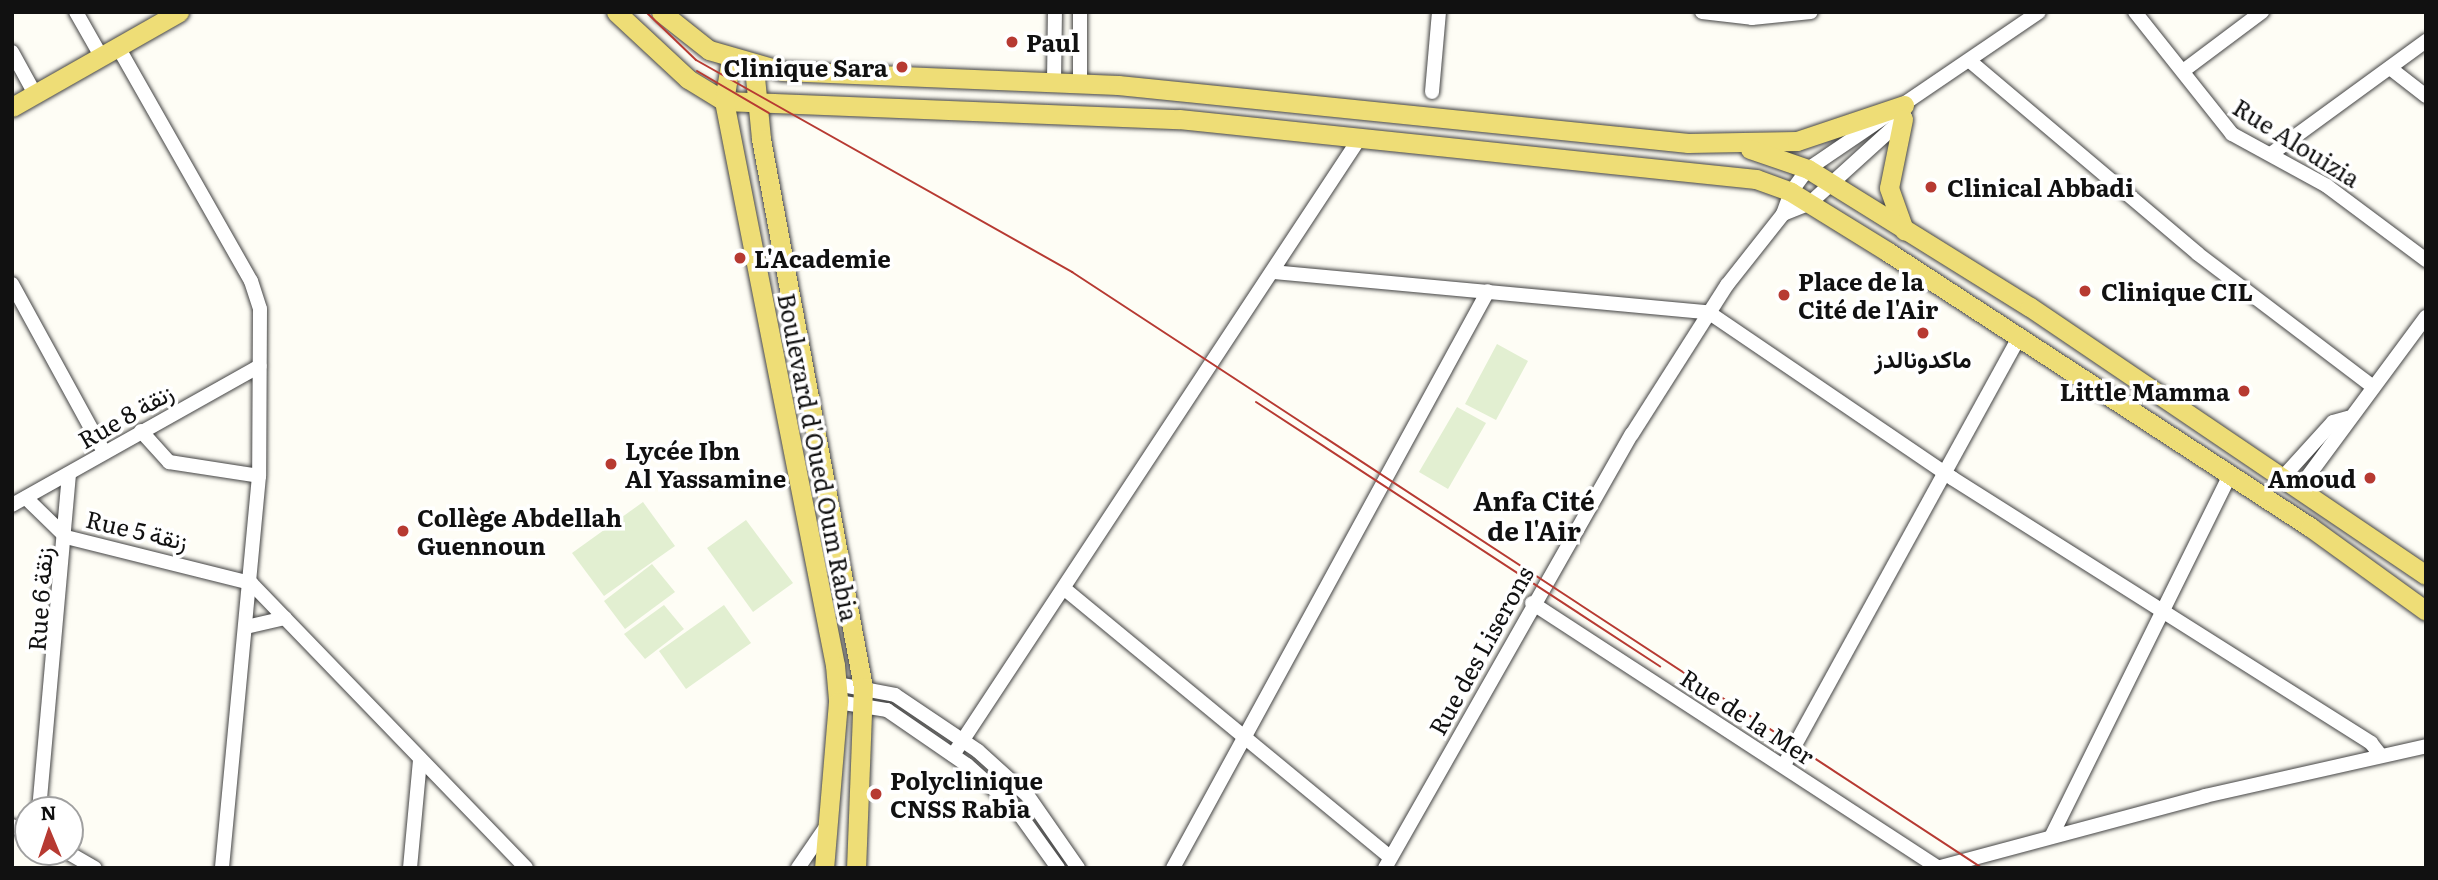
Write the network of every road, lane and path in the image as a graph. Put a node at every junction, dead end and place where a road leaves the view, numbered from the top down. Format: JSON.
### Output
{"nodes":[{"id":1,"x":76,"y":12,"type":"edge"},
{"id":2,"x":179,"y":12,"type":"edge"},
{"id":3,"x":616,"y":12,"type":"edge"},
{"id":4,"x":661,"y":12,"type":"edge"},
{"id":5,"x":1055,"y":12,"type":"edge"},
{"id":6,"x":1080,"y":12,"type":"edge"},
{"id":7,"x":1439,"y":12,"type":"edge"},
{"id":8,"x":1702,"y":12,"type":"edge"},
{"id":9,"x":1811,"y":12,"type":"edge"},
{"id":10,"x":2135,"y":12,"type":"edge"},
{"id":11,"x":2262,"y":12,"type":"edge"},
{"id":12,"x":2038,"y":13,"type":"edge"},
{"id":13,"x":1750,"y":15,"type":"edge"},
{"id":14,"x":2426,"y":41,"type":"edge"},
{"id":15,"x":12,"y":52,"type":"edge"},
{"id":16,"x":110,"y":52,"type":"junction"},
{"id":17,"x":731,"y":59,"type":"junction"},
{"id":18,"x":1971,"y":62,"type":"junction"},
{"id":19,"x":754,"y":67,"type":"junction"},
{"id":20,"x":2390,"y":68,"type":"junction"},
{"id":21,"x":2183,"y":71,"type":"junction"},
{"id":22,"x":1054,"y":81,"type":"junction"},
{"id":23,"x":1080,"y":82,"type":"junction"},
{"id":24,"x":1432,"y":92,"type":"dead end"},
{"id":25,"x":35,"y":94,"type":"junction"},
{"id":26,"x":2426,"y":96,"type":"edge"},
{"id":27,"x":755,"y":100,"type":"junction"},
{"id":28,"x":724,"y":101,"type":"junction"},
{"id":29,"x":12,"y":107,"type":"edge"},
{"id":30,"x":1909,"y":107,"type":"junction"},
{"id":31,"x":1361,"y":136,"type":"junction"},
{"id":32,"x":1744,"y":146,"type":"junction"},
{"id":33,"x":2271,"y":154,"type":"junction"},
{"id":34,"x":1808,"y":169,"type":"junction"},
{"id":35,"x":1829,"y":182,"type":"junction"},
{"id":36,"x":1791,"y":192,"type":"junction"},
{"id":37,"x":1810,"y":203,"type":"junction"},
{"id":38,"x":1783,"y":214,"type":"junction"},
{"id":39,"x":1904,"y":230,"type":"junction"},
{"id":40,"x":2426,"y":260,"type":"edge"},
{"id":41,"x":1273,"y":272,"type":"junction"},
{"id":42,"x":12,"y":284,"type":"edge"},
{"id":43,"x":1488,"y":290,"type":"junction"},
{"id":44,"x":1708,"y":312,"type":"junction"},
{"id":45,"x":2425,"y":320,"type":"edge"},
{"id":46,"x":2018,"y":339,"type":"junction"},
{"id":47,"x":260,"y":366,"type":"junction"},
{"id":48,"x":2372,"y":386,"type":"junction"},
{"id":49,"x":141,"y":430,"type":"junction"},
{"id":50,"x":104,"y":452,"type":"junction"},
{"id":51,"x":1945,"y":470,"type":"junction"},
{"id":52,"x":69,"y":474,"type":"junction"},
{"id":53,"x":2230,"y":475,"type":"junction"},
{"id":54,"x":259,"y":476,"type":"junction"},
{"id":55,"x":2292,"y":481,"type":"junction"},
{"id":56,"x":26,"y":498,"type":"junction"},
{"id":57,"x":12,"y":505,"type":"edge"},
{"id":58,"x":66,"y":537,"type":"junction"},
{"id":59,"x":2426,"y":575,"type":"edge"},
{"id":60,"x":251,"y":583,"type":"junction"},
{"id":61,"x":1066,"y":590,"type":"junction"},
{"id":62,"x":1532,"y":603,"type":"junction"},
{"id":63,"x":2163,"y":611,"type":"junction"},
{"id":64,"x":2426,"y":611,"type":"edge"},
{"id":65,"x":285,"y":618,"type":"junction"},
{"id":66,"x":246,"y":627,"type":"junction"},
{"id":67,"x":837,"y":693,"type":"junction"},
{"id":68,"x":864,"y":696,"type":"junction"},
{"id":69,"x":1245,"y":736,"type":"junction"},
{"id":70,"x":963,"y":741,"type":"junction"},
{"id":71,"x":2426,"y":746,"type":"edge"},
{"id":72,"x":953,"y":755,"type":"junction"},
{"id":73,"x":2381,"y":756,"type":"junction"},
{"id":74,"x":421,"y":760,"type":"junction"},
{"id":75,"x":1784,"y":765,"type":"junction"},
{"id":76,"x":40,"y":796,"type":"edge"},
{"id":77,"x":828,"y":824,"type":"junction"},
{"id":78,"x":2052,"y":835,"type":"junction"},
{"id":79,"x":1387,"y":862,"type":"edge"},
{"id":80,"x":222,"y":868,"type":"edge"},
{"id":81,"x":410,"y":868,"type":"edge"},
{"id":82,"x":526,"y":868,"type":"edge"},
{"id":83,"x":798,"y":868,"type":"edge"},
{"id":84,"x":824,"y":868,"type":"edge"},
{"id":85,"x":856,"y":868,"type":"edge"},
{"id":86,"x":1058,"y":868,"type":"edge"},
{"id":87,"x":1078,"y":868,"type":"edge"},
{"id":88,"x":1173,"y":868,"type":"edge"},
{"id":89,"x":1938,"y":868,"type":"edge"}],
"edges":[{"from":1,"to":16,"type":"street"},
{"from":2,"to":16,"type":"main road"},
{"from":3,"to":28,"type":"main road"},
{"from":4,"to":17,"type":"main road"},
{"from":5,"to":22,"type":"street"},
{"from":6,"to":23,"type":"street"},
{"from":7,"to":24,"type":"street"},
{"from":8,"to":13,"type":"street"},
{"from":9,"to":13,"type":"street"},
{"from":10,"to":21,"type":"street","name":"Rue Alouizia"},
{"from":11,"to":21,"type":"street"},
{"from":12,"to":18,"type":"street"},
{"from":14,"to":20,"type":"street"},
{"from":15,"to":25,"type":"street"},
{"from":16,"to":25,"type":"main road"},
{"from":16,"to":47,"type":"street"},
{"from":17,"to":19,"type":"main road"},
{"from":17,"to":28,"type":"main road","name":"Boulevard d'Oued Oum Rabia"},
{"from":18,"to":30,"type":"street"},
{"from":18,"to":48,"type":"street"},
{"from":19,"to":22,"type":"main road"},
{"from":19,"to":27,"type":"main road","name":"Boulevard d'Oued Oum Rabia"},
{"from":20,"to":26,"type":"street"},
{"from":20,"to":33,"type":"street"},
{"from":21,"to":33,"type":"street","name":"Rue Alouizia"},
{"from":22,"to":23,"type":"main road"},
{"from":23,"to":32,"type":"main road"},
{"from":25,"to":29,"type":"main road"},
{"from":27,"to":28,"type":"main road"},
{"from":27,"to":31,"type":"main road"},
{"from":27,"to":68,"type":"main road","name":"Boulevard d'Oued Oum Rabia"},
{"from":28,"to":67,"type":"main road","name":"Boulevard d'Oued Oum Rabia"},
{"from":30,"to":32,"type":"main road"},
{"from":30,"to":34,"type":"street","name":"Rue des Liserons"},
{"from":30,"to":35,"type":"street"},
{"from":30,"to":39,"type":"main road"},
{"from":31,"to":36,"type":"main road"},
{"from":31,"to":41,"type":"street"},
{"from":32,"to":34,"type":"main road"},
{"from":33,"to":40,"type":"street","name":"Rue Alouizia"},
{"from":34,"to":35,"type":"main road"},
{"from":34,"to":36,"type":"street","name":"Rue des Liserons"},
{"from":35,"to":37,"type":"street"},
{"from":35,"to":39,"type":"main road"},
{"from":36,"to":37,"type":"main road"},
{"from":36,"to":38,"type":"street","name":"Rue des Liserons"},
{"from":37,"to":38,"type":"street"},
{"from":37,"to":46,"type":"main road"},
{"from":38,"to":44,"type":"street","name":"Rue des Liserons"},
{"from":39,"to":55,"type":"main road"},
{"from":41,"to":43,"type":"street"},
{"from":41,"to":61,"type":"street"},
{"from":42,"to":50,"type":"street"},
{"from":43,"to":44,"type":"street"},
{"from":43,"to":69,"type":"street"},
{"from":44,"to":51,"type":"street"},
{"from":44,"to":62,"type":"street","name":"Rue des Liserons"},
{"from":45,"to":48,"type":"street"},
{"from":46,"to":51,"type":"street"},
{"from":46,"to":53,"type":"main road"},
{"from":47,"to":49,"type":"street","name":"Rue 8 زنقة"},
{"from":47,"to":54,"type":"street"},
{"from":48,"to":55,"type":"street"},
{"from":49,"to":50,"type":"street","name":"Rue 8 زنقة"},
{"from":49,"to":54,"type":"street"},
{"from":50,"to":52,"type":"street","name":"Rue 8 زنقة"},
{"from":51,"to":63,"type":"street"},
{"from":51,"to":75,"type":"street"},
{"from":52,"to":56,"type":"street","name":"Rue 8 زنقة"},
{"from":52,"to":58,"type":"street","name":"Rue 6 زنقة"},
{"from":53,"to":63,"type":"street"},
{"from":53,"to":64,"type":"main road"},
{"from":54,"to":60,"type":"street"},
{"from":55,"to":59,"type":"main road"},
{"from":56,"to":57,"type":"street","name":"Rue 8 زنقة"},
{"from":56,"to":58,"type":"street","name":"Rue 5 زنقة"},
{"from":58,"to":60,"type":"street","name":"Rue 5 زنقة"},
{"from":58,"to":76,"type":"street","name":"Rue 6 زنقة"},
{"from":60,"to":65,"type":"street"},
{"from":60,"to":66,"type":"street"},
{"from":61,"to":69,"type":"street"},
{"from":61,"to":70,"type":"street"},
{"from":62,"to":75,"type":"street","name":"Rue de la Mer"},
{"from":62,"to":79,"type":"street","name":"Rue des Liserons"},
{"from":63,"to":73,"type":"street"},
{"from":63,"to":78,"type":"street"},
{"from":65,"to":66,"type":"street"},
{"from":65,"to":74,"type":"street"},
{"from":66,"to":80,"type":"street"},
{"from":67,"to":68,"type":"street"},
{"from":67,"to":77,"type":"main road","name":"Boulevard d'Oued Oum Rabia"},
{"from":68,"to":70,"type":"street"},
{"from":68,"to":72,"type":"street"},
{"from":68,"to":85,"type":"main road","name":"Boulevard d'Oued Oum Rabia"},
{"from":69,"to":79,"type":"street"},
{"from":69,"to":88,"type":"street"},
{"from":70,"to":72,"type":"street"},
{"from":70,"to":87,"type":"street"},
{"from":71,"to":73,"type":"street"},
{"from":72,"to":86,"type":"street"},
{"from":73,"to":78,"type":"street"},
{"from":74,"to":81,"type":"street"},
{"from":74,"to":82,"type":"street"},
{"from":75,"to":89,"type":"street","name":"Rue de la Mer"},
{"from":77,"to":83,"type":"street"},
{"from":77,"to":84,"type":"main road","name":"Boulevard d'Oued Oum Rabia"},
{"from":78,"to":89,"type":"street"}]}
